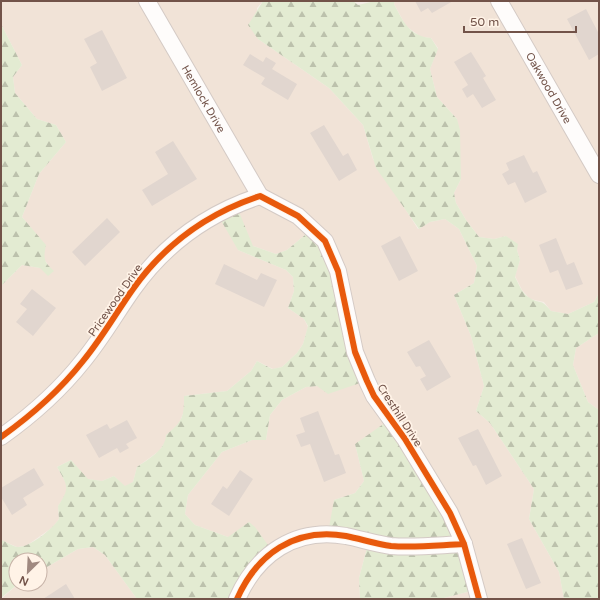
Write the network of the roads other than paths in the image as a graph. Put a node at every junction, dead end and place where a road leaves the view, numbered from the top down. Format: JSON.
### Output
{"nodes":[{"id":1,"x":147,"y":1,"type":"edge"},
{"id":2,"x":499,"y":1,"type":"edge"},
{"id":3,"x":599,"y":175,"type":"edge"},
{"id":4,"x":260,"y":196,"type":"junction"},
{"id":5,"x":1,"y":436,"type":"edge"},
{"id":6,"x":464,"y":544,"type":"junction"},
{"id":7,"x":237,"y":599,"type":"edge"},
{"id":8,"x":480,"y":599,"type":"edge"}],
"edges":[{"from":1,"to":4,"type":"street","name":"Hemlock Drive"},
{"from":2,"to":3,"type":"street","name":"Oakwood Drive"},
{"from":4,"to":5,"type":"street","name":"Pricewood Drive"},
{"from":4,"to":6,"type":"street","name":"Cresthill Drive"},
{"from":6,"to":7,"type":"street"},
{"from":6,"to":8,"type":"street","name":"Cresthill Drive"}]}
